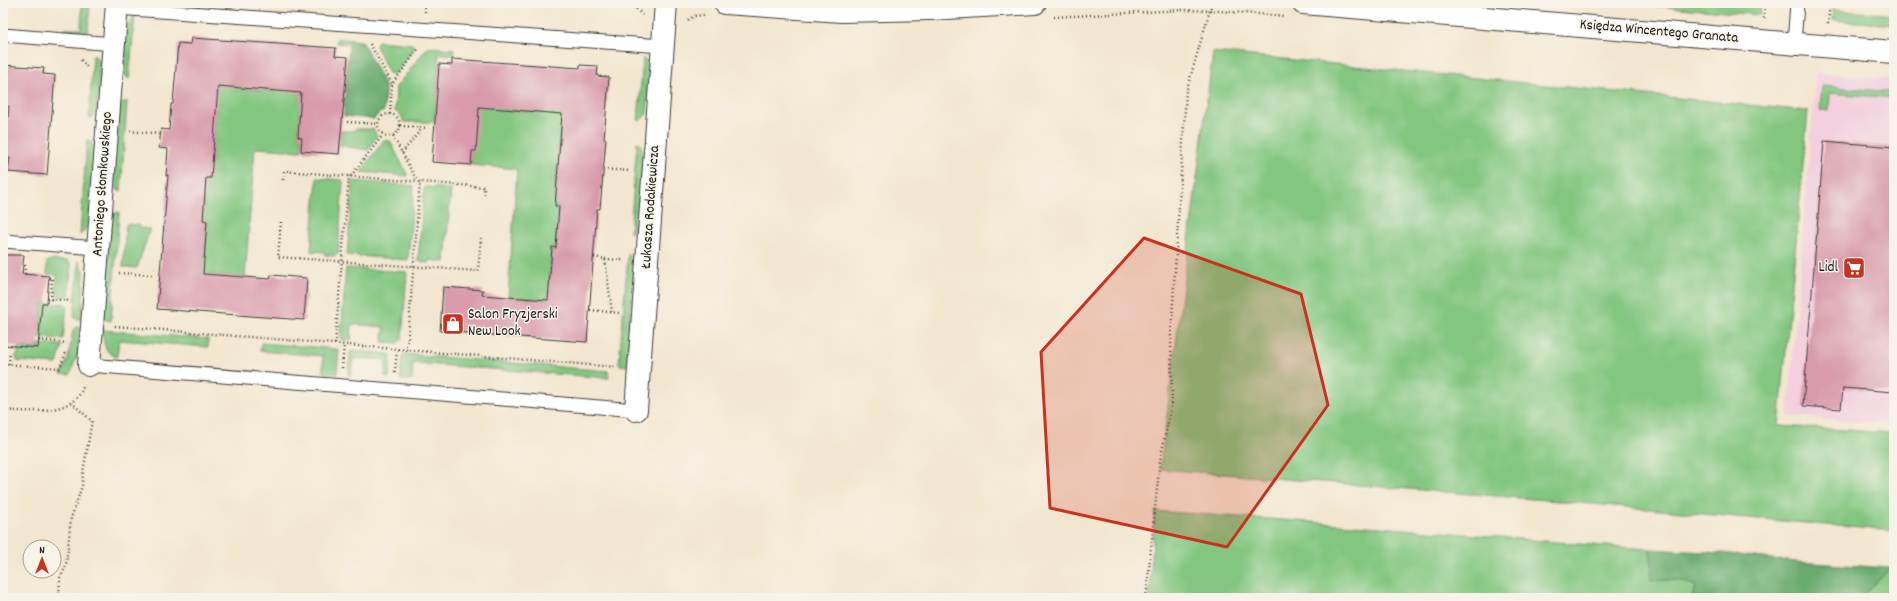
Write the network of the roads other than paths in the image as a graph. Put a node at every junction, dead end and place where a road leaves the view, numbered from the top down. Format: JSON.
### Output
{"nodes":[{"id":1,"x":666,"y":3,"type":"edge"},
{"id":2,"x":725,"y":3,"type":"edge"},
{"id":3,"x":1035,"y":3,"type":"edge"},
{"id":4,"x":1303,"y":3,"type":"edge"},
{"id":5,"x":1797,"y":3,"type":"edge"},
{"id":6,"x":117,"y":5,"type":"edge"},
{"id":7,"x":1458,"y":9,"type":"edge"},
{"id":8,"x":3,"y":35,"type":"edge"},
{"id":9,"x":114,"y":44,"type":"junction"},
{"id":10,"x":1794,"y":44,"type":"junction"},
{"id":11,"x":662,"y":46,"type":"junction"},
{"id":12,"x":1894,"y":52,"type":"edge"},
{"id":13,"x":3,"y":241,"type":"edge"},
{"id":14,"x":98,"y":248,"type":"junction"},
{"id":15,"x":89,"y":365,"type":"joint"},
{"id":16,"x":636,"y":410,"type":"joint"}],
"edges":[{"from":1,"to":11,"type":"street","name":"Łukasza Rodakiewicza"},
{"from":2,"to":3,"type":"street"},
{"from":4,"to":7,"type":"street","name":"Księdza Wincentego Granata"},
{"from":5,"to":10,"type":"lane"},
{"from":6,"to":9,"type":"street","name":"Antoniego Słomkowskiego"},
{"from":6,"to":11,"type":"lane"},
{"from":7,"to":10,"type":"street","name":"Księdza Wincentego Granata"},
{"from":8,"to":9,"type":"lane"},
{"from":9,"to":14,"type":"street","name":"Antoniego Słomkowskiego"},
{"from":10,"to":12,"type":"street","name":"Księdza Wincentego Granata"},
{"from":11,"to":16,"type":"street","name":"Łukasza Rodakiewicza"},
{"from":13,"to":14,"type":"lane"},
{"from":14,"to":15,"type":"street","name":"Antoniego Słomkowskiego"},
{"from":15,"to":16,"type":"lane"}]}
